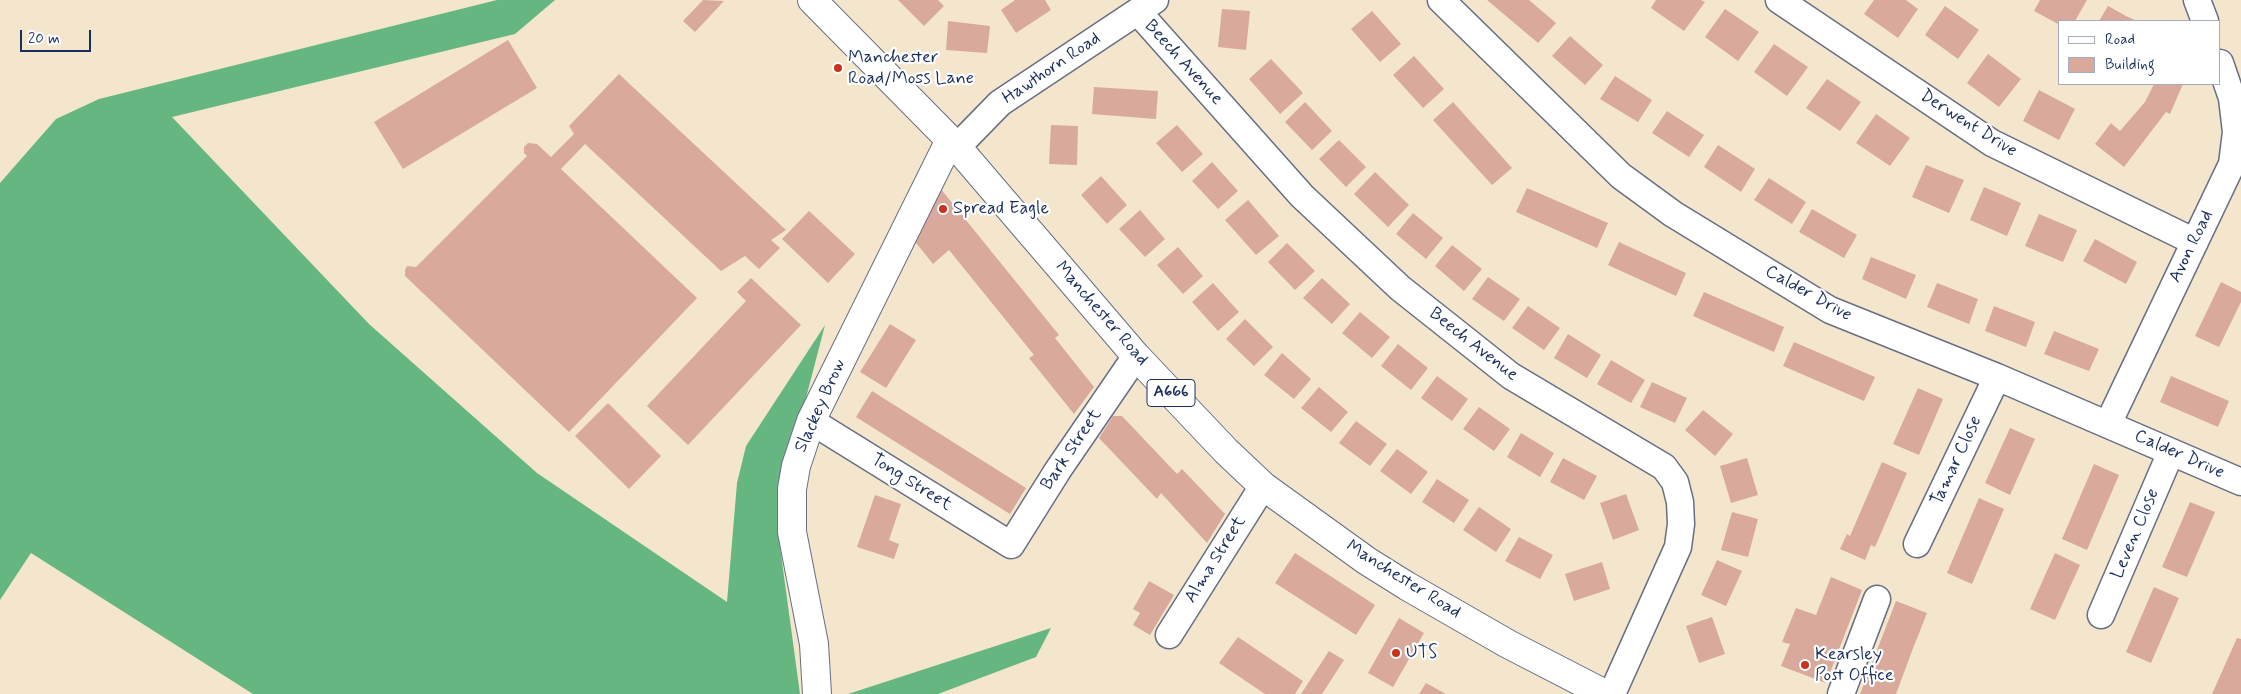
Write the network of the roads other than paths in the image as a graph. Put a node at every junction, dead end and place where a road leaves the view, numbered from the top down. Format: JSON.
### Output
{"nodes":[{"id":1,"x":812,"y":0,"type":"edge"},
{"id":2,"x":1441,"y":0,"type":"edge"},
{"id":3,"x":1779,"y":0,"type":"edge"},
{"id":4,"x":2197,"y":0,"type":"edge"},
{"id":5,"x":1147,"y":6,"type":"edge"},
{"id":6,"x":2206,"y":20,"type":"edge"},
{"id":7,"x":2221,"y":65,"type":"edge"},
{"id":8,"x":954,"y":143,"type":"junction"},
{"id":9,"x":2195,"y":242,"type":"junction"},
{"id":10,"x":1136,"y":356,"type":"junction"},
{"id":11,"x":1997,"y":377,"type":"junction"},
{"id":12,"x":811,"y":421,"type":"junction"},
{"id":13,"x":2108,"y":424,"type":"junction"},
{"id":14,"x":2171,"y":452,"type":"junction"},
{"id":15,"x":2241,"y":482,"type":"edge"},
{"id":16,"x":1263,"y":486,"type":"junction"},
{"id":17,"x":1918,"y":544,"type":"dead end"},
{"id":18,"x":1011,"y":545,"type":"joint"},
{"id":19,"x":1877,"y":600,"type":"dead end"},
{"id":20,"x":2101,"y":616,"type":"dead end"},
{"id":21,"x":1168,"y":635,"type":"dead end"},
{"id":22,"x":817,"y":694,"type":"edge"},
{"id":23,"x":1605,"y":694,"type":"edge"},
{"id":24,"x":1612,"y":694,"type":"edge"},
{"id":25,"x":1841,"y":694,"type":"edge"}],
"edges":[{"from":1,"to":8,"type":"main road","name":"Manchester Road","number":"A666"},
{"from":2,"to":11,"type":"street","name":"Calder Drive"},
{"from":3,"to":9,"type":"street","name":"Derwent Drive"},
{"from":4,"to":6,"type":"street"},
{"from":5,"to":8,"type":"street","name":"Hawthorn Road"},
{"from":5,"to":24,"type":"street","name":"Beech Avenue"},
{"from":7,"to":9,"type":"street","name":"Avon Road"},
{"from":8,"to":10,"type":"main road","name":"Manchester Road","number":"A666"},
{"from":8,"to":12,"type":"main road","name":"Slackey Brow"},
{"from":9,"to":13,"type":"street","name":"Avon Road"},
{"from":10,"to":16,"type":"main road","name":"Manchester Road","number":"A666"},
{"from":10,"to":18,"type":"street","name":"Bark Street"},
{"from":11,"to":13,"type":"street","name":"Calder Drive"},
{"from":11,"to":17,"type":"street","name":"Tamar Close"},
{"from":12,"to":18,"type":"street","name":"Tong Street"},
{"from":12,"to":22,"type":"main road","name":"Slackey Brow"},
{"from":13,"to":14,"type":"street","name":"Calder Drive"},
{"from":14,"to":15,"type":"street","name":"Calder Drive"},
{"from":14,"to":20,"type":"street","name":"Leven Close"},
{"from":16,"to":21,"type":"street","name":"Alma Street"},
{"from":16,"to":23,"type":"main road","name":"Manchester Road","number":"A666"},
{"from":19,"to":25,"type":"street"}]}
